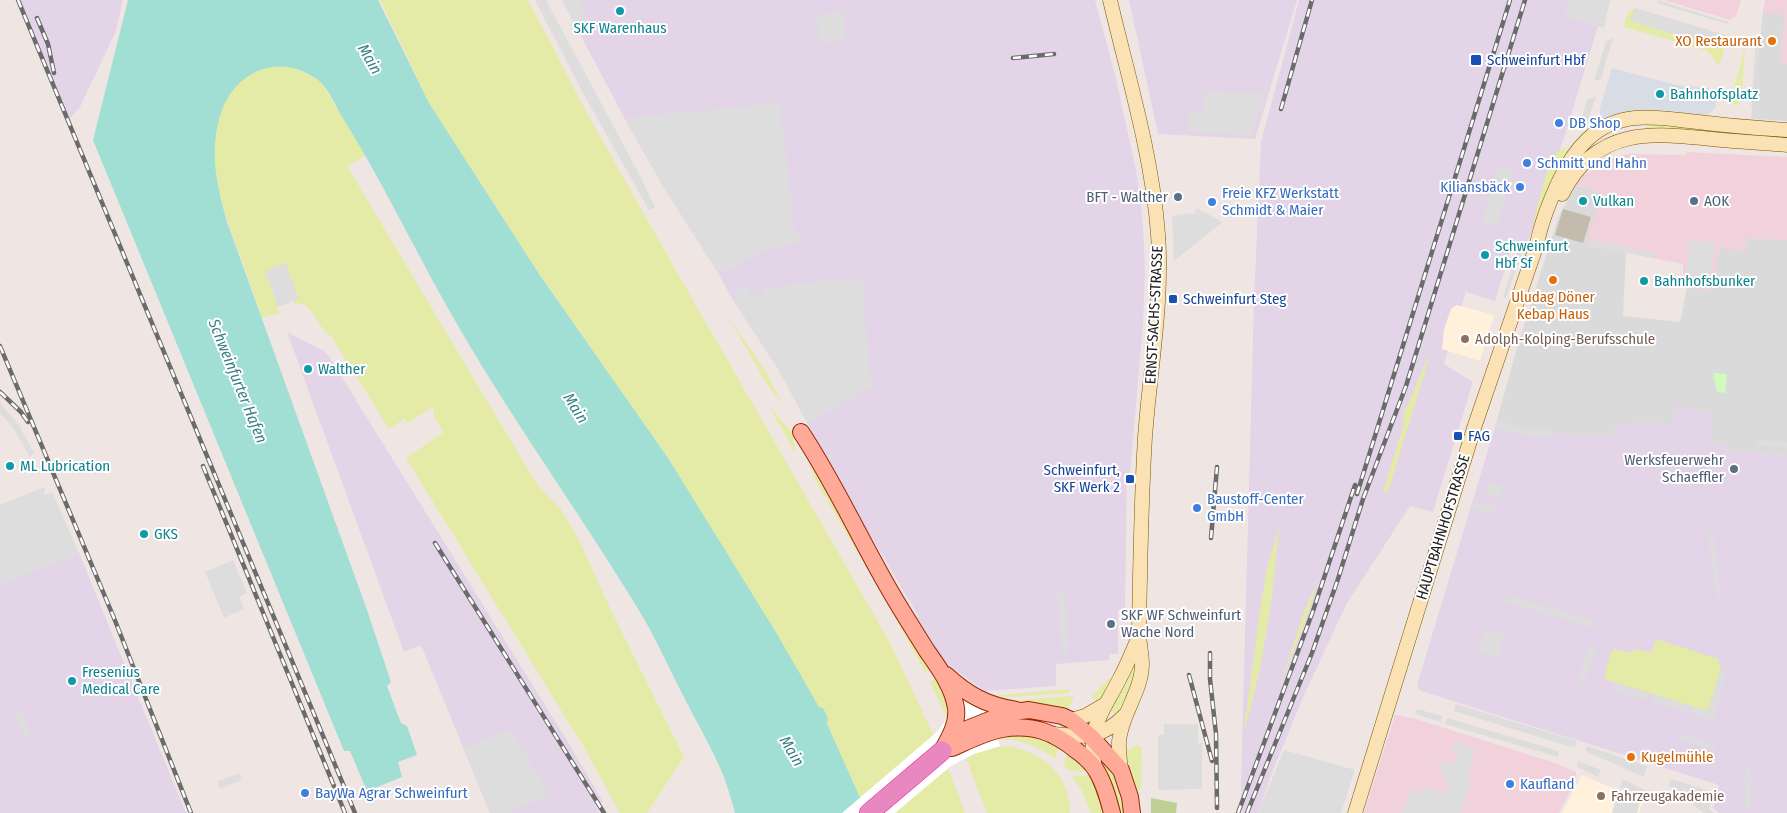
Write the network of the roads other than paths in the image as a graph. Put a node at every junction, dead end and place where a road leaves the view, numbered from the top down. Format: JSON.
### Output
{"nodes":[{"id":1,"x":1110,"y":0,"type":"edge"},
{"id":2,"x":1787,"y":130,"type":"edge"},
{"id":3,"x":1787,"y":145,"type":"edge"},
{"id":4,"x":1537,"y":244,"type":"junction"},
{"id":5,"x":801,"y":432,"type":"dead end"},
{"id":6,"x":1139,"y":635,"type":"junction"},
{"id":7,"x":940,"y":670,"type":"junction"},
{"id":8,"x":1104,"y":705,"type":"junction"},
{"id":9,"x":1018,"y":711,"type":"junction"},
{"id":10,"x":1126,"y":714,"type":"junction"},
{"id":11,"x":1071,"y":720,"type":"junction"},
{"id":12,"x":993,"y":725,"type":"junction"},
{"id":13,"x":1054,"y":734,"type":"junction"},
{"id":14,"x":1092,"y":737,"type":"junction"},
{"id":15,"x":942,"y":751,"type":"junction"},
{"id":16,"x":1095,"y":768,"type":"junction"},
{"id":17,"x":1121,"y":770,"type":"junction"},
{"id":18,"x":869,"y":813,"type":"edge"},
{"id":19,"x":1112,"y":813,"type":"edge"},
{"id":20,"x":1132,"y":813,"type":"edge"},
{"id":21,"x":1355,"y":813,"type":"edge"}],
"edges":[{"from":1,"to":6,"type":"street","name":"ERNST-SACHS-STRASSE"},
{"from":2,"to":4,"type":"street","name":"HAUPTBAHNHOFSTRASSE"},
{"from":3,"to":4,"type":"street","name":"HAUPTBAHNHOFSTRASSE"},
{"from":4,"to":21,"type":"street","name":"HAUPTBAHNHOFSTRASSE"},
{"from":5,"to":7,"type":"main road"},
{"from":6,"to":8,"type":"street","name":"ERNST-SACHS-STRASSE"},
{"from":6,"to":10,"type":"street","name":"ERNST-SACHS-STRASSE"},
{"from":7,"to":9,"type":"main road"},
{"from":7,"to":15,"type":"main road"},
{"from":8,"to":11,"type":"street","name":"ERNST-SACHS-STRASSE"},
{"from":8,"to":14,"type":"street","name":"ERNST-SACHS-STRASSE"},
{"from":9,"to":11,"type":"main road"},
{"from":9,"to":12,"type":"main road"},
{"from":10,"to":14,"type":"street","name":"ERNST-SACHS-STRASSE"},
{"from":10,"to":17,"type":"street","name":"ERNST-SACHS-STRASSE"},
{"from":11,"to":14,"type":"main road"},
{"from":12,"to":13,"type":"main road"},
{"from":12,"to":15,"type":"main road"},
{"from":13,"to":14,"type":"street","name":"ERNST-SACHS-STRASSE"},
{"from":13,"to":16,"type":"main road"},
{"from":14,"to":16,"type":"street","name":"ERNST-SACHS-STRASSE"},
{"from":14,"to":17,"type":"main road"},
{"from":15,"to":18,"type":"highway"},
{"from":16,"to":19,"type":"main road","name":"ERNST-SACHS-STRASSE"},
{"from":17,"to":20,"type":"main road","name":"ERNST-SACHS-STRASSE"}]}
